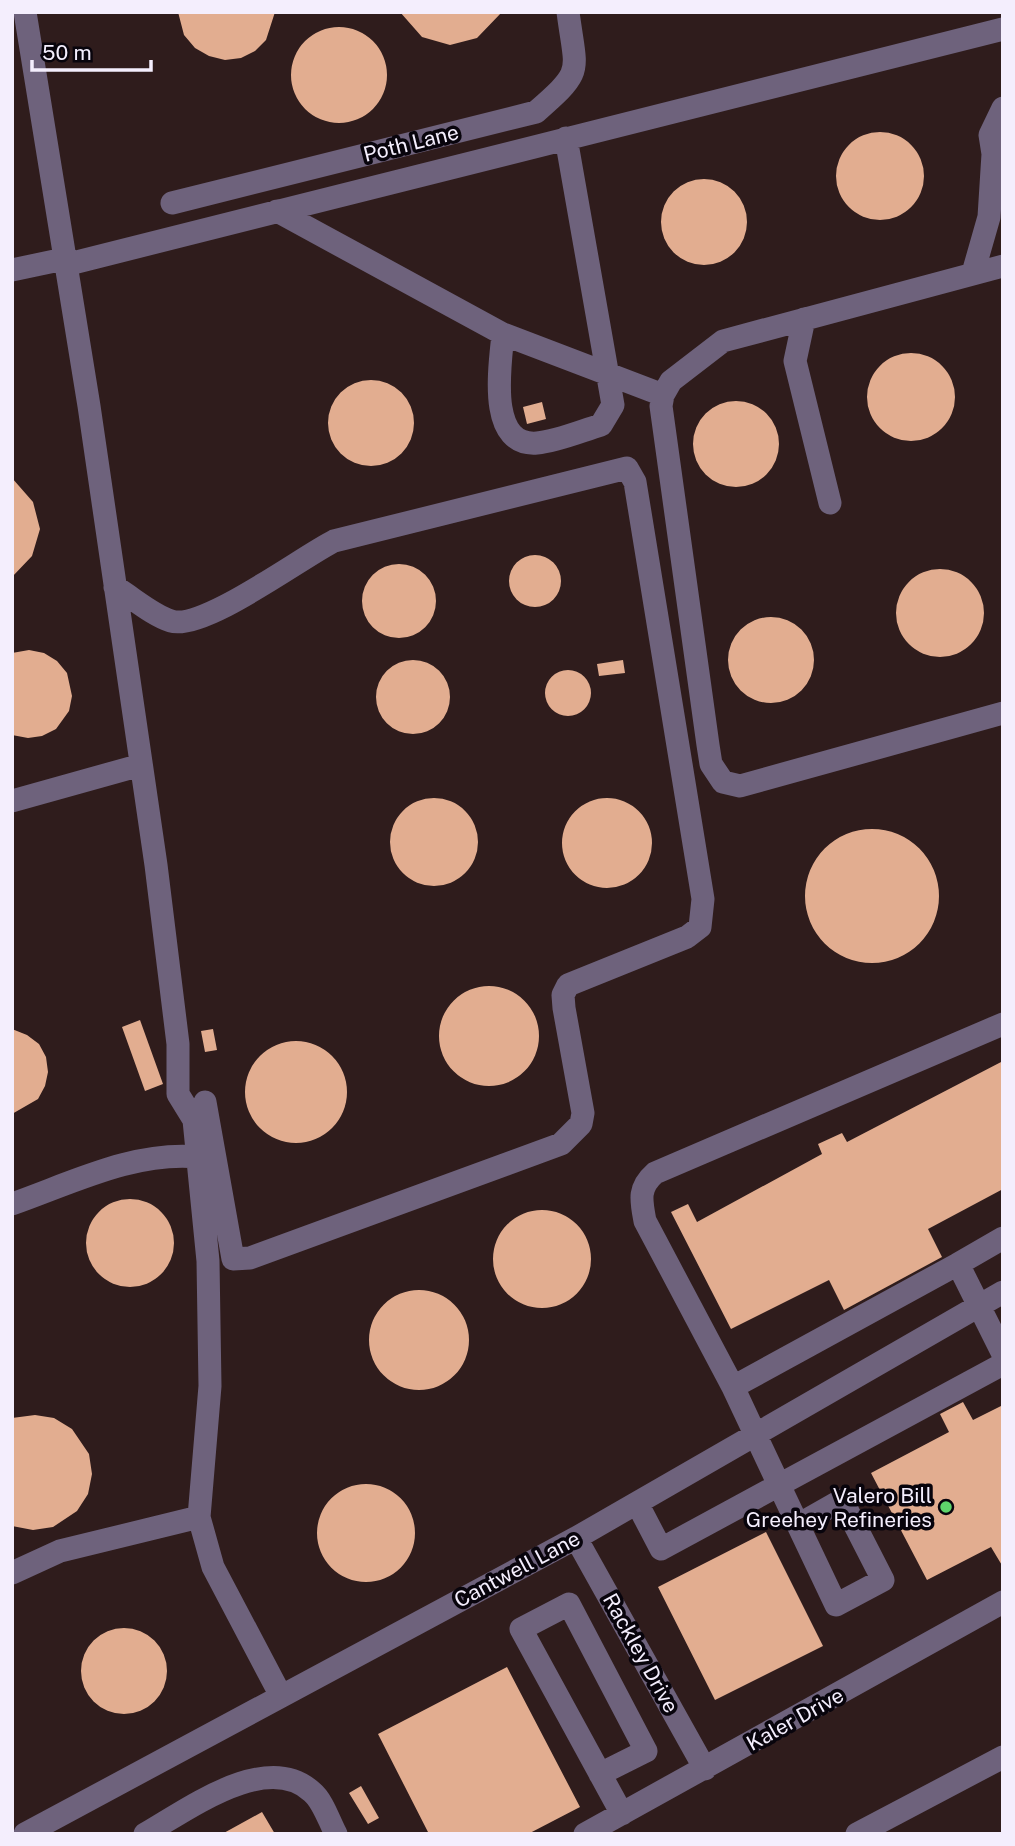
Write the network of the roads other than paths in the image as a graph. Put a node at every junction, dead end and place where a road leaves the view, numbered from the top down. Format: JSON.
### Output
{"nodes":[{"id":1,"x":25,"y":12,"type":"edge"},
{"id":2,"x":568,"y":12,"type":"edge"},
{"id":3,"x":1003,"y":29,"type":"edge"},
{"id":4,"x":23,"y":71,"type":"edge"},
{"id":5,"x":1003,"y":108,"type":"edge"},
{"id":6,"x":566,"y":138,"type":"junction"},
{"id":7,"x":172,"y":203,"type":"dead end"},
{"id":8,"x":277,"y":211,"type":"junction"},
{"id":9,"x":65,"y":262,"type":"junction"},
{"id":10,"x":1003,"y":266,"type":"edge"},
{"id":11,"x":12,"y":270,"type":"edge"},
{"id":12,"x":973,"y":274,"type":"junction"},
{"id":13,"x":804,"y":318,"type":"junction"},
{"id":14,"x":503,"y":334,"type":"junction"},
{"id":15,"x":607,"y":372,"type":"junction"},
{"id":16,"x":663,"y":395,"type":"junction"},
{"id":17,"x":830,"y":503,"type":"dead end"},
{"id":18,"x":115,"y":587,"type":"junction"},
{"id":19,"x":1003,"y":713,"type":"edge"},
{"id":20,"x":141,"y":765,"type":"junction"},
{"id":21,"x":12,"y":801,"type":"edge"},
{"id":22,"x":1003,"y":1024,"type":"edge"},
{"id":23,"x":205,"y":1102,"type":"dead end"},
{"id":24,"x":198,"y":1157,"type":"junction"},
{"id":25,"x":12,"y":1204,"type":"edge"},
{"id":26,"x":1003,"y":1238,"type":"edge"},
{"id":27,"x":958,"y":1264,"type":"junction"},
{"id":28,"x":1003,"y":1293,"type":"edge"},
{"id":29,"x":978,"y":1307,"type":"junction"},
{"id":30,"x":1003,"y":1354,"type":"edge"},
{"id":31,"x":1003,"y":1364,"type":"edge"},
{"id":32,"x":733,"y":1387,"type":"junction"},
{"id":33,"x":754,"y":1436,"type":"junction"},
{"id":34,"x":779,"y":1485,"type":"junction"},
{"id":35,"x":637,"y":1503,"type":"junction"},
{"id":36,"x":199,"y":1517,"type":"junction"},
{"id":37,"x":798,"y":1525,"type":"dead end"},
{"id":38,"x":576,"y":1538,"type":"junction"},
{"id":39,"x":12,"y":1573,"type":"edge"},
{"id":40,"x":1003,"y":1602,"type":"edge"},
{"id":41,"x":281,"y":1696,"type":"junction"},
{"id":42,"x":1003,"y":1757,"type":"edge"},
{"id":43,"x":705,"y":1769,"type":"junction"},
{"id":44,"x":600,"y":1774,"type":"junction"},
{"id":45,"x":621,"y":1814,"type":"junction"},
{"id":46,"x":25,"y":1834,"type":"edge"},
{"id":47,"x":145,"y":1834,"type":"edge"},
{"id":48,"x":337,"y":1834,"type":"edge"},
{"id":49,"x":585,"y":1834,"type":"edge"},
{"id":50,"x":857,"y":1834,"type":"edge"}],
"edges":[{"from":1,"to":4,"type":"street"},
{"from":2,"to":7,"type":"street","name":"Poth Lane"},
{"from":3,"to":6,"type":"street"},
{"from":4,"to":9,"type":"street"},
{"from":5,"to":12,"type":"street"},
{"from":6,"to":8,"type":"street"},
{"from":6,"to":15,"type":"street"},
{"from":8,"to":9,"type":"street"},
{"from":8,"to":14,"type":"street"},
{"from":9,"to":11,"type":"street"},
{"from":9,"to":18,"type":"street"},
{"from":10,"to":12,"type":"street"},
{"from":12,"to":13,"type":"street"},
{"from":13,"to":16,"type":"street"},
{"from":13,"to":17,"type":"street"},
{"from":14,"to":15,"type":"street"},
{"from":14,"to":15,"type":"street"},
{"from":15,"to":16,"type":"street"},
{"from":16,"to":19,"type":"street"},
{"from":18,"to":20,"type":"street"},
{"from":18,"to":23,"type":"street"},
{"from":20,"to":21,"type":"street"},
{"from":20,"to":24,"type":"street"},
{"from":22,"to":32,"type":"street"},
{"from":24,"to":25,"type":"street"},
{"from":24,"to":36,"type":"street"},
{"from":26,"to":27,"type":"street"},
{"from":27,"to":29,"type":"street"},
{"from":27,"to":32,"type":"street"},
{"from":28,"to":29,"type":"street","name":"Cantwell Lane"},
{"from":29,"to":30,"type":"street"},
{"from":29,"to":33,"type":"street","name":"Cantwell Lane"},
{"from":31,"to":34,"type":"street"},
{"from":32,"to":33,"type":"street"},
{"from":33,"to":34,"type":"street"},
{"from":33,"to":35,"type":"street","name":"Cantwell Lane"},
{"from":34,"to":35,"type":"street"},
{"from":34,"to":37,"type":"street"},
{"from":35,"to":38,"type":"street","name":"Cantwell Lane"},
{"from":36,"to":39,"type":"street"},
{"from":36,"to":41,"type":"street"},
{"from":38,"to":41,"type":"street","name":"Cantwell Lane"},
{"from":38,"to":43,"type":"street","name":"Rackley Drive"},
{"from":40,"to":43,"type":"street","name":"Kaler Drive"},
{"from":41,"to":46,"type":"street","name":"Cantwell Lane"},
{"from":42,"to":50,"type":"street"},
{"from":43,"to":45,"type":"street","name":"Kaler Drive"},
{"from":44,"to":44,"type":"street"},
{"from":44,"to":45,"type":"street"},
{"from":45,"to":49,"type":"street","name":"Kaler Drive"},
{"from":47,"to":48,"type":"street"}]}
